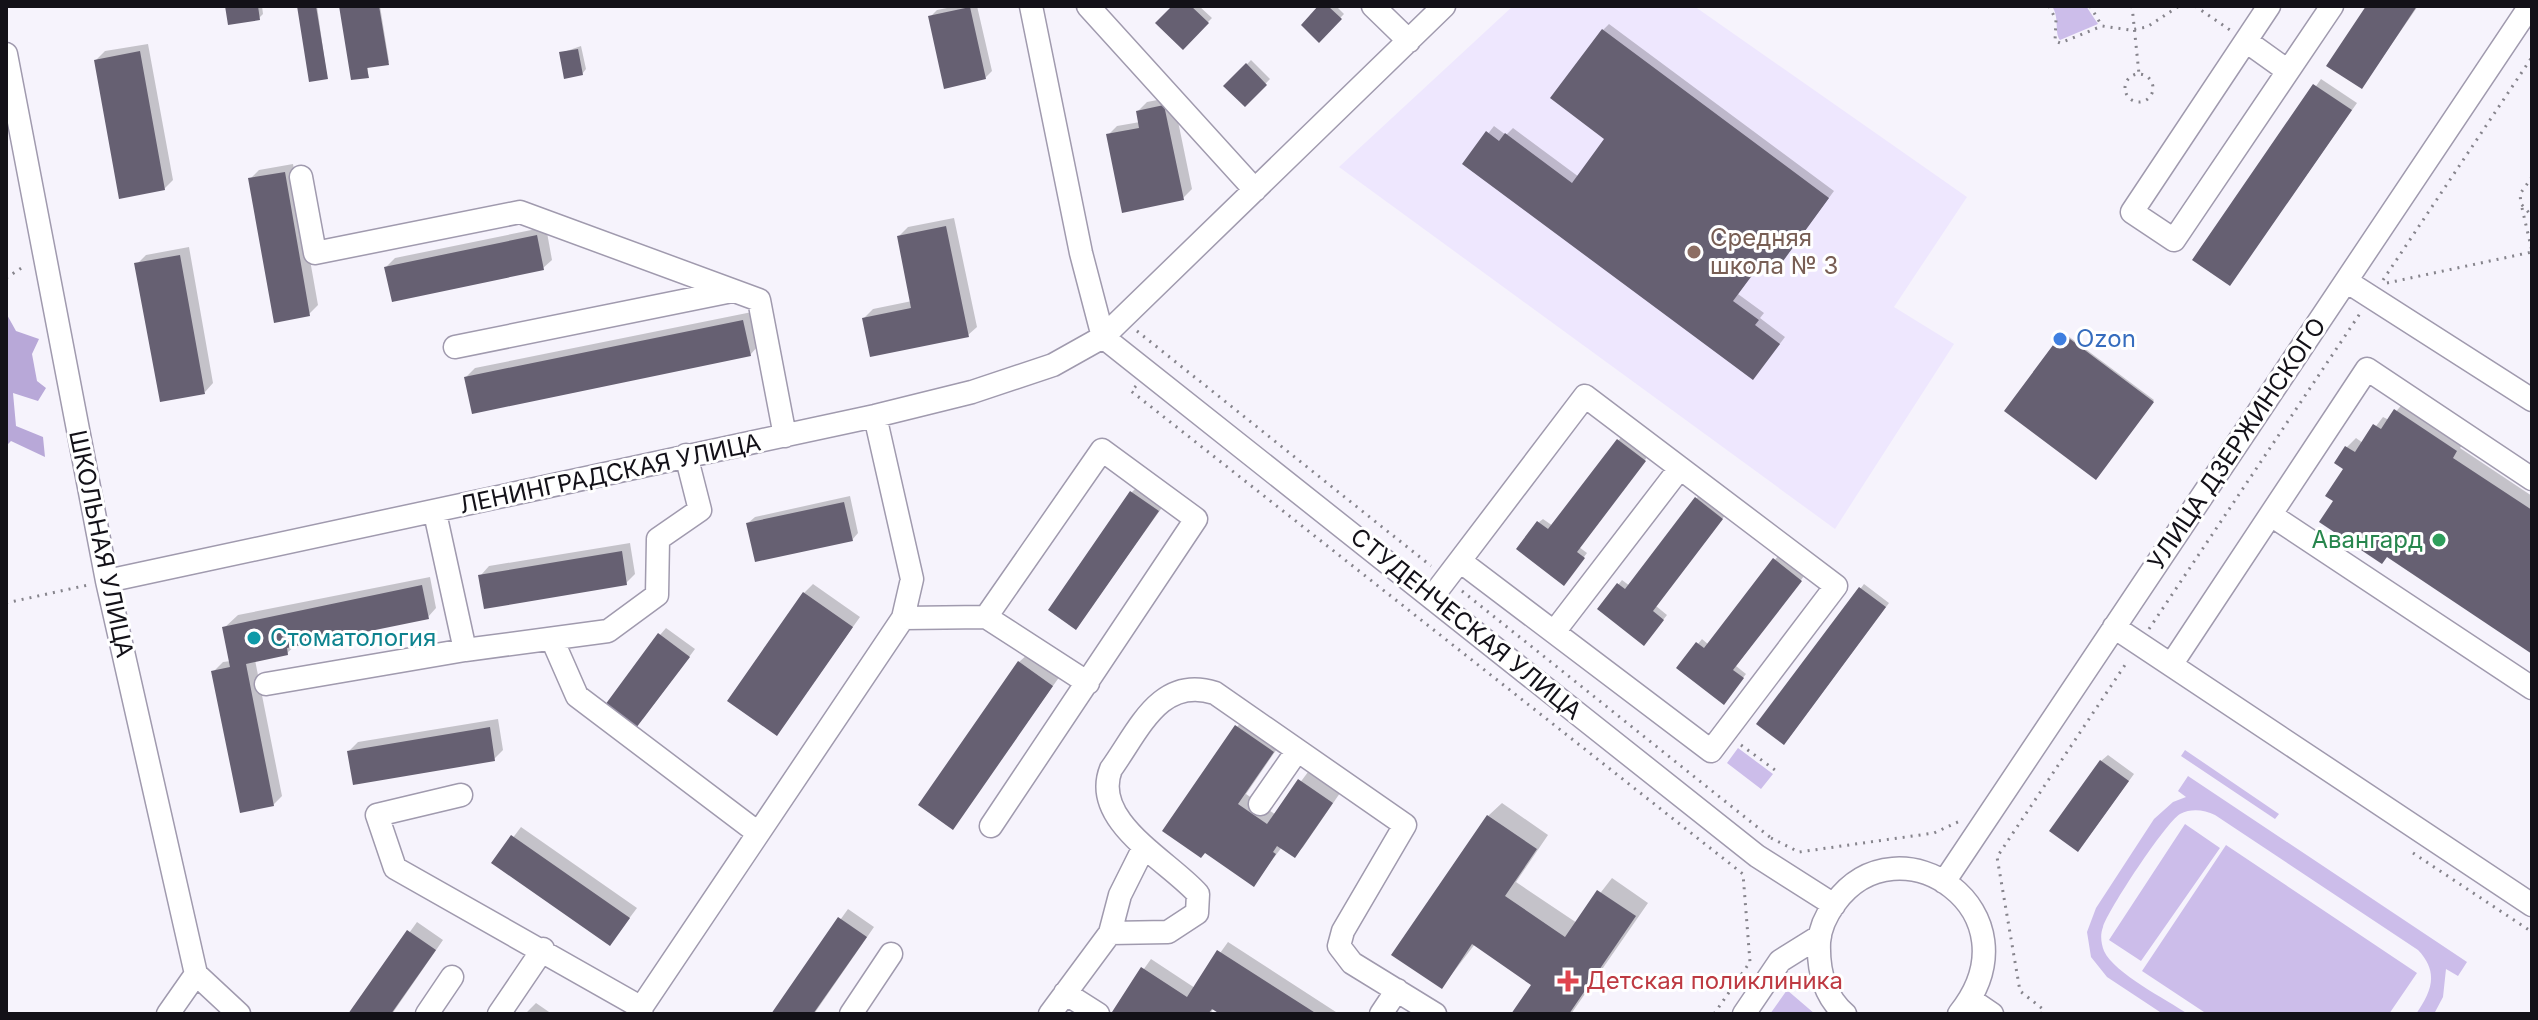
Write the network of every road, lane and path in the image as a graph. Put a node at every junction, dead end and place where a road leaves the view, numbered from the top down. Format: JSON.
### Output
{"nodes":[{"id":1,"x":1031,"y":6,"type":"edge"},
{"id":2,"x":1088,"y":6,"type":"edge"},
{"id":3,"x":1373,"y":6,"type":"edge"},
{"id":4,"x":1444,"y":6,"type":"edge"},
{"id":5,"x":2049,"y":6,"type":"edge"},
{"id":6,"x":2090,"y":6,"type":"edge"},
{"id":7,"x":2132,"y":6,"type":"edge"},
{"id":8,"x":2179,"y":6,"type":"edge"},
{"id":9,"x":2195,"y":6,"type":"edge"},
{"id":10,"x":2269,"y":6,"type":"edge"},
{"id":11,"x":2332,"y":6,"type":"edge"},
{"id":12,"x":2530,"y":6,"type":"edge"},
{"id":13,"x":2102,"y":26,"type":"junction"},
{"id":14,"x":2135,"y":29,"type":"junction"},
{"id":15,"x":1409,"y":41,"type":"junction"},
{"id":16,"x":2246,"y":41,"type":"junction"},
{"id":17,"x":6,"y":54,"type":"edge"},
{"id":18,"x":2532,"y":57,"type":"edge"},
{"id":19,"x":2288,"y":71,"type":"junction"},
{"id":20,"x":2139,"y":74,"type":"junction"},
{"id":21,"x":301,"y":177,"type":"dead end"},
{"id":22,"x":2532,"y":177,"type":"edge"},
{"id":23,"x":1255,"y":190,"type":"junction"},
{"id":24,"x":2521,"y":204,"type":"junction"},
{"id":25,"x":2532,"y":216,"type":"edge"},
{"id":26,"x":2532,"y":252,"type":"edge"},
{"id":27,"x":2346,"y":281,"type":"junction"},
{"id":28,"x":733,"y":291,"type":"junction"},
{"id":29,"x":2371,"y":297,"type":"junction"},
{"id":30,"x":1103,"y":337,"type":"junction"},
{"id":31,"x":455,"y":347,"type":"dead end"},
{"id":32,"x":1164,"y":353,"type":"dead end"},
{"id":33,"x":1147,"y":372,"type":"junction"},
{"id":34,"x":2532,"y":400,"type":"edge"},
{"id":35,"x":875,"y":416,"type":"junction"},
{"id":36,"x":785,"y":436,"type":"junction"},
{"id":37,"x":686,"y":455,"type":"junction"},
{"id":38,"x":1680,"y":468,"type":"junction"},
{"id":39,"x":2532,"y":479,"type":"edge"},
{"id":40,"x":435,"y":513,"type":"junction"},
{"id":41,"x":2271,"y":515,"type":"junction"},
{"id":42,"x":1460,"y":561,"type":"junction"},
{"id":43,"x":107,"y":581,"type":"junction"},
{"id":44,"x":1433,"y":596,"type":"junction"},
{"id":45,"x":6,"y":603,"type":"edge"},
{"id":46,"x":986,"y":617,"type":"junction"},
{"id":47,"x":903,"y":618,"type":"junction"},
{"id":48,"x":2114,"y":627,"type":"junction"},
{"id":49,"x":1554,"y":632,"type":"junction"},
{"id":50,"x":552,"y":639,"type":"junction"},
{"id":51,"x":2139,"y":644,"type":"junction"},
{"id":52,"x":465,"y":650,"type":"junction"},
{"id":53,"x":2171,"y":665,"type":"junction"},
{"id":54,"x":1088,"y":683,"type":"junction"},
{"id":55,"x":266,"y":684,"type":"dead end"},
{"id":56,"x":2532,"y":688,"type":"edge"},
{"id":57,"x":1725,"y":733,"type":"junction"},
{"id":58,"x":1297,"y":751,"type":"junction"},
{"id":59,"x":1775,"y":770,"type":"dead end"},
{"id":60,"x":461,"y":795,"type":"dead end"},
{"id":61,"x":1260,"y":804,"type":"dead end"},
{"id":62,"x":1962,"y":818,"type":"dead end"},
{"id":63,"x":991,"y":826,"type":"dead end"},
{"id":64,"x":758,"y":833,"type":"junction"},
{"id":65,"x":1771,"y":838,"type":"dead end"},
{"id":66,"x":1144,"y":847,"type":"junction"},
{"id":67,"x":1944,"y":882,"type":"junction"},
{"id":68,"x":1834,"y":905,"type":"junction"},
{"id":69,"x":2532,"y":905,"type":"edge"},
{"id":70,"x":1110,"y":933,"type":"junction"},
{"id":71,"x":1820,"y":936,"type":"junction"},
{"id":72,"x":543,"y":949,"type":"junction"},
{"id":73,"x":891,"y":954,"type":"dead end"},
{"id":74,"x":196,"y":974,"type":"junction"},
{"id":75,"x":452,"y":977,"type":"dead end"},
{"id":76,"x":1397,"y":990,"type":"junction"},
{"id":77,"x":1065,"y":993,"type":"junction"},
{"id":78,"x":1965,"y":1007,"type":"edge"},
{"id":79,"x":640,"y":1011,"type":"edge"},
{"id":80,"x":168,"y":1014,"type":"edge"},
{"id":81,"x":239,"y":1014,"type":"edge"},
{"id":82,"x":427,"y":1014,"type":"edge"},
{"id":83,"x":499,"y":1014,"type":"edge"},
{"id":84,"x":851,"y":1014,"type":"edge"},
{"id":85,"x":1050,"y":1014,"type":"edge"},
{"id":86,"x":1098,"y":1014,"type":"edge"},
{"id":87,"x":1381,"y":1014,"type":"edge"},
{"id":88,"x":1435,"y":1014,"type":"edge"},
{"id":89,"x":1714,"y":1014,"type":"edge"},
{"id":90,"x":1744,"y":1014,"type":"edge"},
{"id":91,"x":1845,"y":1014,"type":"edge"},
{"id":92,"x":1992,"y":1014,"type":"edge"},
{"id":93,"x":2041,"y":1014,"type":"edge"}],
"edges":[{"from":1,"to":30,"type":"street"},
{"from":2,"to":23,"type":"street"},
{"from":3,"to":15,"type":"street"},
{"from":4,"to":15,"type":"street","name":"ЛЕНИНГРАДСКАЯ УЛИЦА"},
{"from":5,"to":13,"type":"path"},
{"from":6,"to":13,"type":"path"},
{"from":7,"to":14,"type":"path"},
{"from":8,"to":14,"type":"path"},
{"from":9,"to":16,"type":"path"},
{"from":10,"to":16,"type":"street"},
{"from":11,"to":19,"type":"street"},
{"from":12,"to":27,"type":"street","name":"УЛИЦА ДЗЕРЖИНСКОГО"},
{"from":13,"to":14,"type":"path"},
{"from":14,"to":20,"type":"path"},
{"from":15,"to":23,"type":"street","name":"ЛЕНИНГРАДСКАЯ УЛИЦА"},
{"from":16,"to":19,"type":"street"},
{"from":16,"to":19,"type":"street"},
{"from":17,"to":43,"type":"street","name":"ШКОЛЬНАЯ УЛИЦА"},
{"from":18,"to":26,"type":"path"},
{"from":20,"to":20,"type":"path"},
{"from":21,"to":28,"type":"street"},
{"from":22,"to":24,"type":"path"},
{"from":23,"to":30,"type":"street","name":"ЛЕНИНГРАДСКАЯ УЛИЦА"},
{"from":24,"to":25,"type":"path"},
{"from":24,"to":26,"type":"path"},
{"from":27,"to":29,"type":"street"},
{"from":27,"to":48,"type":"street","name":"УЛИЦА ДЗЕРЖИНСКОГО"},
{"from":28,"to":31,"type":"street"},
{"from":28,"to":36,"type":"street"},
{"from":29,"to":34,"type":"street"},
{"from":29,"to":51,"type":"path"},
{"from":30,"to":33,"type":"street","name":"СТУДЕНЧЕСКАЯ УЛИЦА"},
{"from":30,"to":35,"type":"street","name":"ЛЕНИНГРАДСКАЯ УЛИЦА"},
{"from":32,"to":33,"type":"path"},
{"from":33,"to":44,"type":"street","name":"СТУДЕНЧЕСКАЯ УЛИЦА"},
{"from":33,"to":89,"type":"path"},
{"from":35,"to":36,"type":"street","name":"ЛЕНИНГРАДСКАЯ УЛИЦА"},
{"from":35,"to":47,"type":"street"},
{"from":36,"to":37,"type":"street","name":"ЛЕНИНГРАДСКАЯ УЛИЦА"},
{"from":37,"to":40,"type":"street","name":"ЛЕНИНГРАДСКАЯ УЛИЦА"},
{"from":37,"to":50,"type":"street"},
{"from":38,"to":42,"type":"street"},
{"from":38,"to":49,"type":"street"},
{"from":38,"to":57,"type":"street"},
{"from":39,"to":41,"type":"street"},
{"from":40,"to":43,"type":"street","name":"ЛЕНИНГРАДСКАЯ УЛИЦА"},
{"from":40,"to":52,"type":"street"},
{"from":41,"to":53,"type":"street"},
{"from":41,"to":56,"type":"street"},
{"from":42,"to":44,"type":"street"},
{"from":42,"to":49,"type":"street"},
{"from":43,"to":45,"type":"path"},
{"from":43,"to":74,"type":"street","name":"ШКОЛЬНАЯ УЛИЦА"},
{"from":44,"to":68,"type":"street","name":"СТУДЕНЧЕСКАЯ УЛИЦА"},
{"from":46,"to":47,"type":"street"},
{"from":46,"to":54,"type":"street"},
{"from":46,"to":54,"type":"street"},
{"from":47,"to":64,"type":"street"},
{"from":48,"to":51,"type":"street"},
{"from":48,"to":67,"type":"street","name":"УЛИЦА ДЗЕРЖИНСКОГО"},
{"from":49,"to":57,"type":"street"},
{"from":50,"to":52,"type":"street"},
{"from":50,"to":64,"type":"street"},
{"from":51,"to":53,"type":"street"},
{"from":51,"to":93,"type":"path"},
{"from":52,"to":55,"type":"street"},
{"from":53,"to":69,"type":"street"},
{"from":54,"to":63,"type":"street"},
{"from":57,"to":59,"type":"path"},
{"from":58,"to":61,"type":"street"},
{"from":58,"to":66,"type":"street"},
{"from":58,"to":76,"type":"street"},
{"from":60,"to":72,"type":"street"},
{"from":62,"to":65,"type":"path"},
{"from":64,"to":79,"type":"street"},
{"from":66,"to":70,"type":"street"},
{"from":66,"to":70,"type":"street"},
{"from":67,"to":68,"type":"street"},
{"from":67,"to":78,"type":"street"},
{"from":68,"to":71,"type":"street"},
{"from":70,"to":77,"type":"street"},
{"from":71,"to":90,"type":"street"},
{"from":71,"to":91,"type":"street"},
{"from":72,"to":79,"type":"street"},
{"from":72,"to":83,"type":"street"},
{"from":73,"to":84,"type":"street"},
{"from":74,"to":80,"type":"street"},
{"from":74,"to":81,"type":"street"},
{"from":75,"to":82,"type":"street"},
{"from":76,"to":87,"type":"street"},
{"from":76,"to":88,"type":"street"},
{"from":77,"to":85,"type":"street"},
{"from":77,"to":86,"type":"street"},
{"from":78,"to":92,"type":"street"}]}
